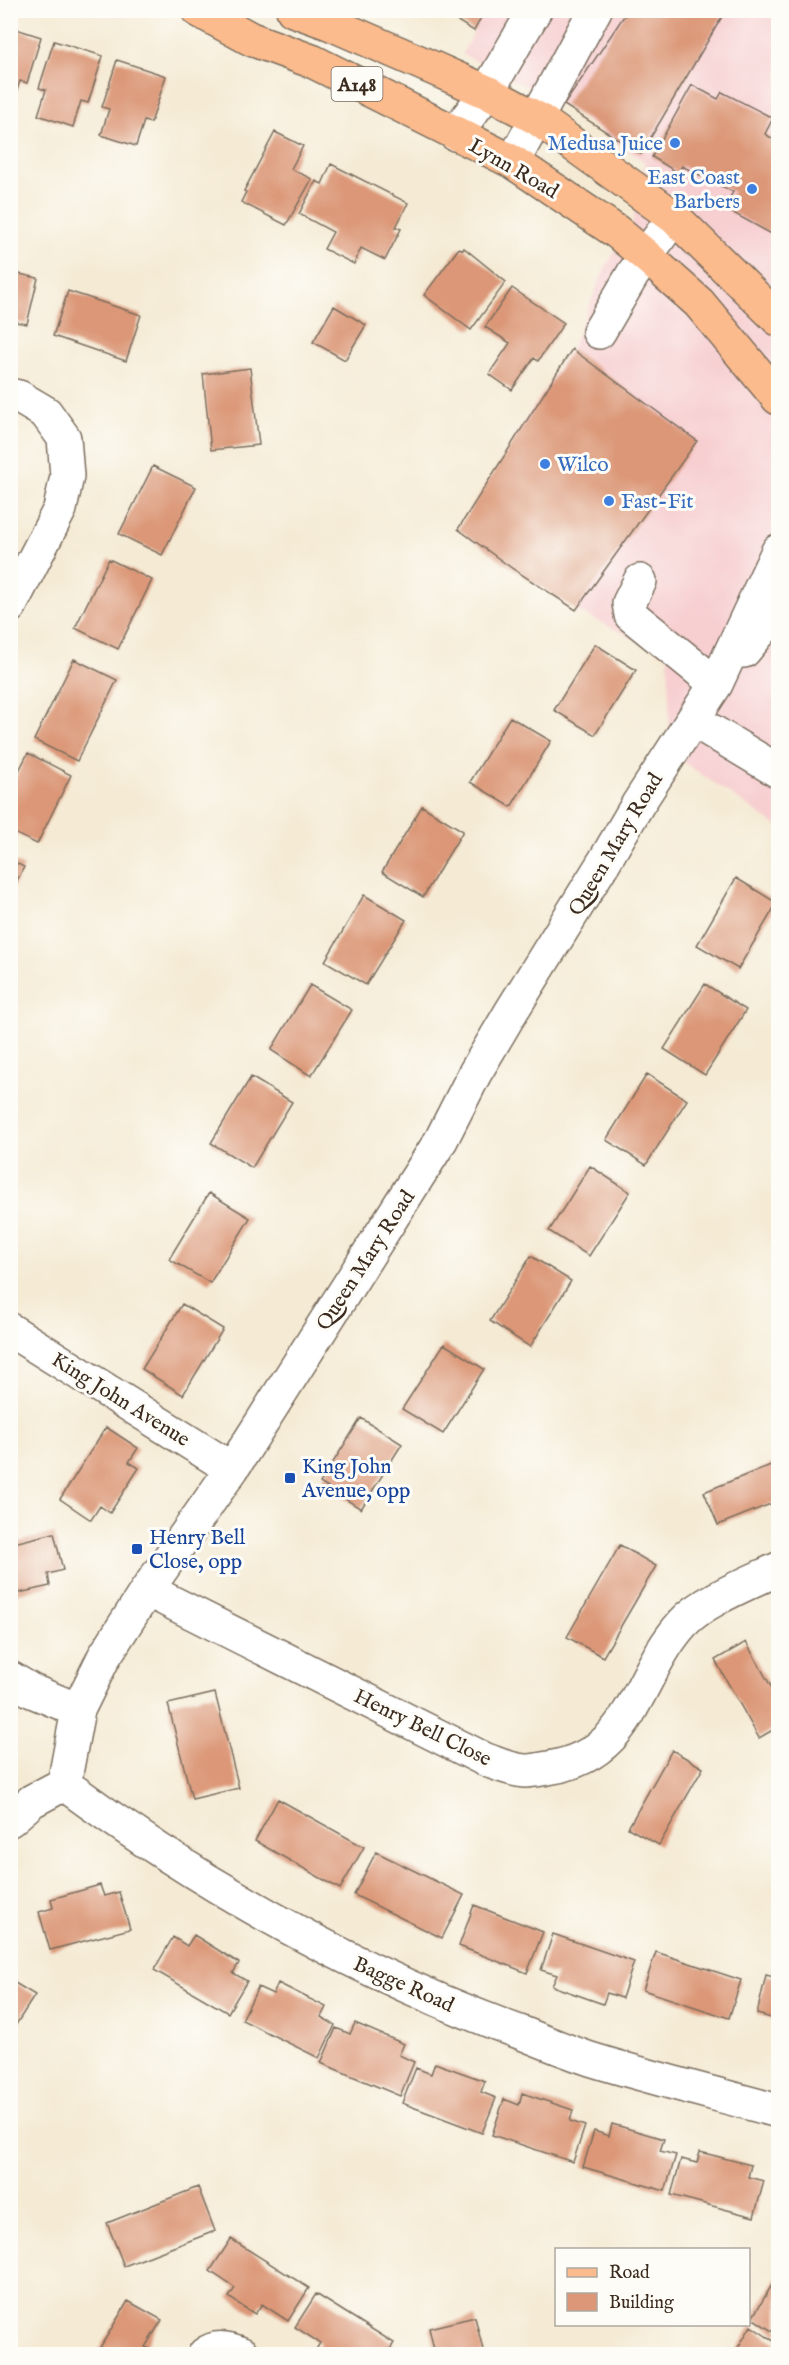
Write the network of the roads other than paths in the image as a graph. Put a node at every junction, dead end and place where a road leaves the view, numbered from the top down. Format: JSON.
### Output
{"nodes":[{"id":1,"x":198,"y":10,"type":"edge"},
{"id":2,"x":293,"y":10,"type":"edge"},
{"id":3,"x":535,"y":10,"type":"edge"},
{"id":4,"x":595,"y":10,"type":"edge"},
{"id":5,"x":487,"y":92,"type":"junction"},
{"id":6,"x":538,"y":119,"type":"junction"},
{"id":7,"x":455,"y":134,"type":"junction"},
{"id":8,"x":513,"y":162,"type":"junction"},
{"id":9,"x":674,"y":217,"type":"junction"},
{"id":10,"x":646,"y":255,"type":"junction"},
{"id":11,"x":778,"y":319,"type":"edge"},
{"id":12,"x":598,"y":332,"type":"dead end"},
{"id":13,"x":10,"y":395,"type":"edge"},
{"id":14,"x":778,"y":398,"type":"edge"},
{"id":15,"x":778,"y":551,"type":"edge"},
{"id":16,"x":640,"y":581,"type":"dead end"},
{"id":17,"x":10,"y":606,"type":"edge"},
{"id":18,"x":778,"y":610,"type":"edge"},
{"id":19,"x":716,"y":684,"type":"junction"},
{"id":20,"x":693,"y":720,"type":"junction"},
{"id":21,"x":778,"y":771,"type":"edge"},
{"id":22,"x":10,"y":1330,"type":"edge"},
{"id":23,"x":232,"y":1469,"type":"junction"},
{"id":24,"x":778,"y":1569,"type":"edge"},
{"id":25,"x":147,"y":1590,"type":"junction"},
{"id":26,"x":10,"y":1678,"type":"edge"},
{"id":27,"x":78,"y":1710,"type":"junction"},
{"id":28,"x":64,"y":1784,"type":"junction"},
{"id":29,"x":10,"y":1820,"type":"edge"},
{"id":30,"x":778,"y":2111,"type":"edge"},
{"id":31,"x":205,"y":2355,"type":"edge"},
{"id":32,"x":242,"y":2355,"type":"edge"}],
"edges":[{"from":1,"to":7,"type":"main road","name":"Lynn Road","number":"A148"},
{"from":2,"to":5,"type":"main road","number":"A148"},
{"from":3,"to":5,"type":"street"},
{"from":4,"to":6,"type":"street"},
{"from":5,"to":6,"type":"main road","number":"A148"},
{"from":5,"to":7,"type":"street"},
{"from":6,"to":8,"type":"street"},
{"from":6,"to":9,"type":"main road","number":"A148"},
{"from":7,"to":8,"type":"main road","name":"Lynn Road","number":"A148"},
{"from":8,"to":10,"type":"main road","name":"Lynn Road","number":"A148"},
{"from":9,"to":10,"type":"street"},
{"from":9,"to":11,"type":"main road","number":"A148"},
{"from":10,"to":12,"type":"street"},
{"from":10,"to":14,"type":"main road","name":"Lynn Road","number":"A148"},
{"from":13,"to":17,"type":"street"},
{"from":15,"to":19,"type":"street","name":"Queen Mary Road"},
{"from":16,"to":19,"type":"street"},
{"from":18,"to":19,"type":"street","name":"Queen Mary Road"},
{"from":19,"to":20,"type":"street","name":"Queen Mary Road"},
{"from":20,"to":21,"type":"street"},
{"from":20,"to":23,"type":"street","name":"Queen Mary Road"},
{"from":22,"to":23,"type":"street","name":"King John Avenue"},
{"from":23,"to":25,"type":"street","name":"Queen Mary Road"},
{"from":24,"to":25,"type":"street","name":"Henry Bell Close"},
{"from":25,"to":27,"type":"street","name":"Queen Mary Road"},
{"from":26,"to":27,"type":"street"},
{"from":27,"to":28,"type":"street","name":"Queen Mary Road"},
{"from":28,"to":29,"type":"street"},
{"from":28,"to":30,"type":"street","name":"Bagge Road"},
{"from":31,"to":32,"type":"street"}]}
